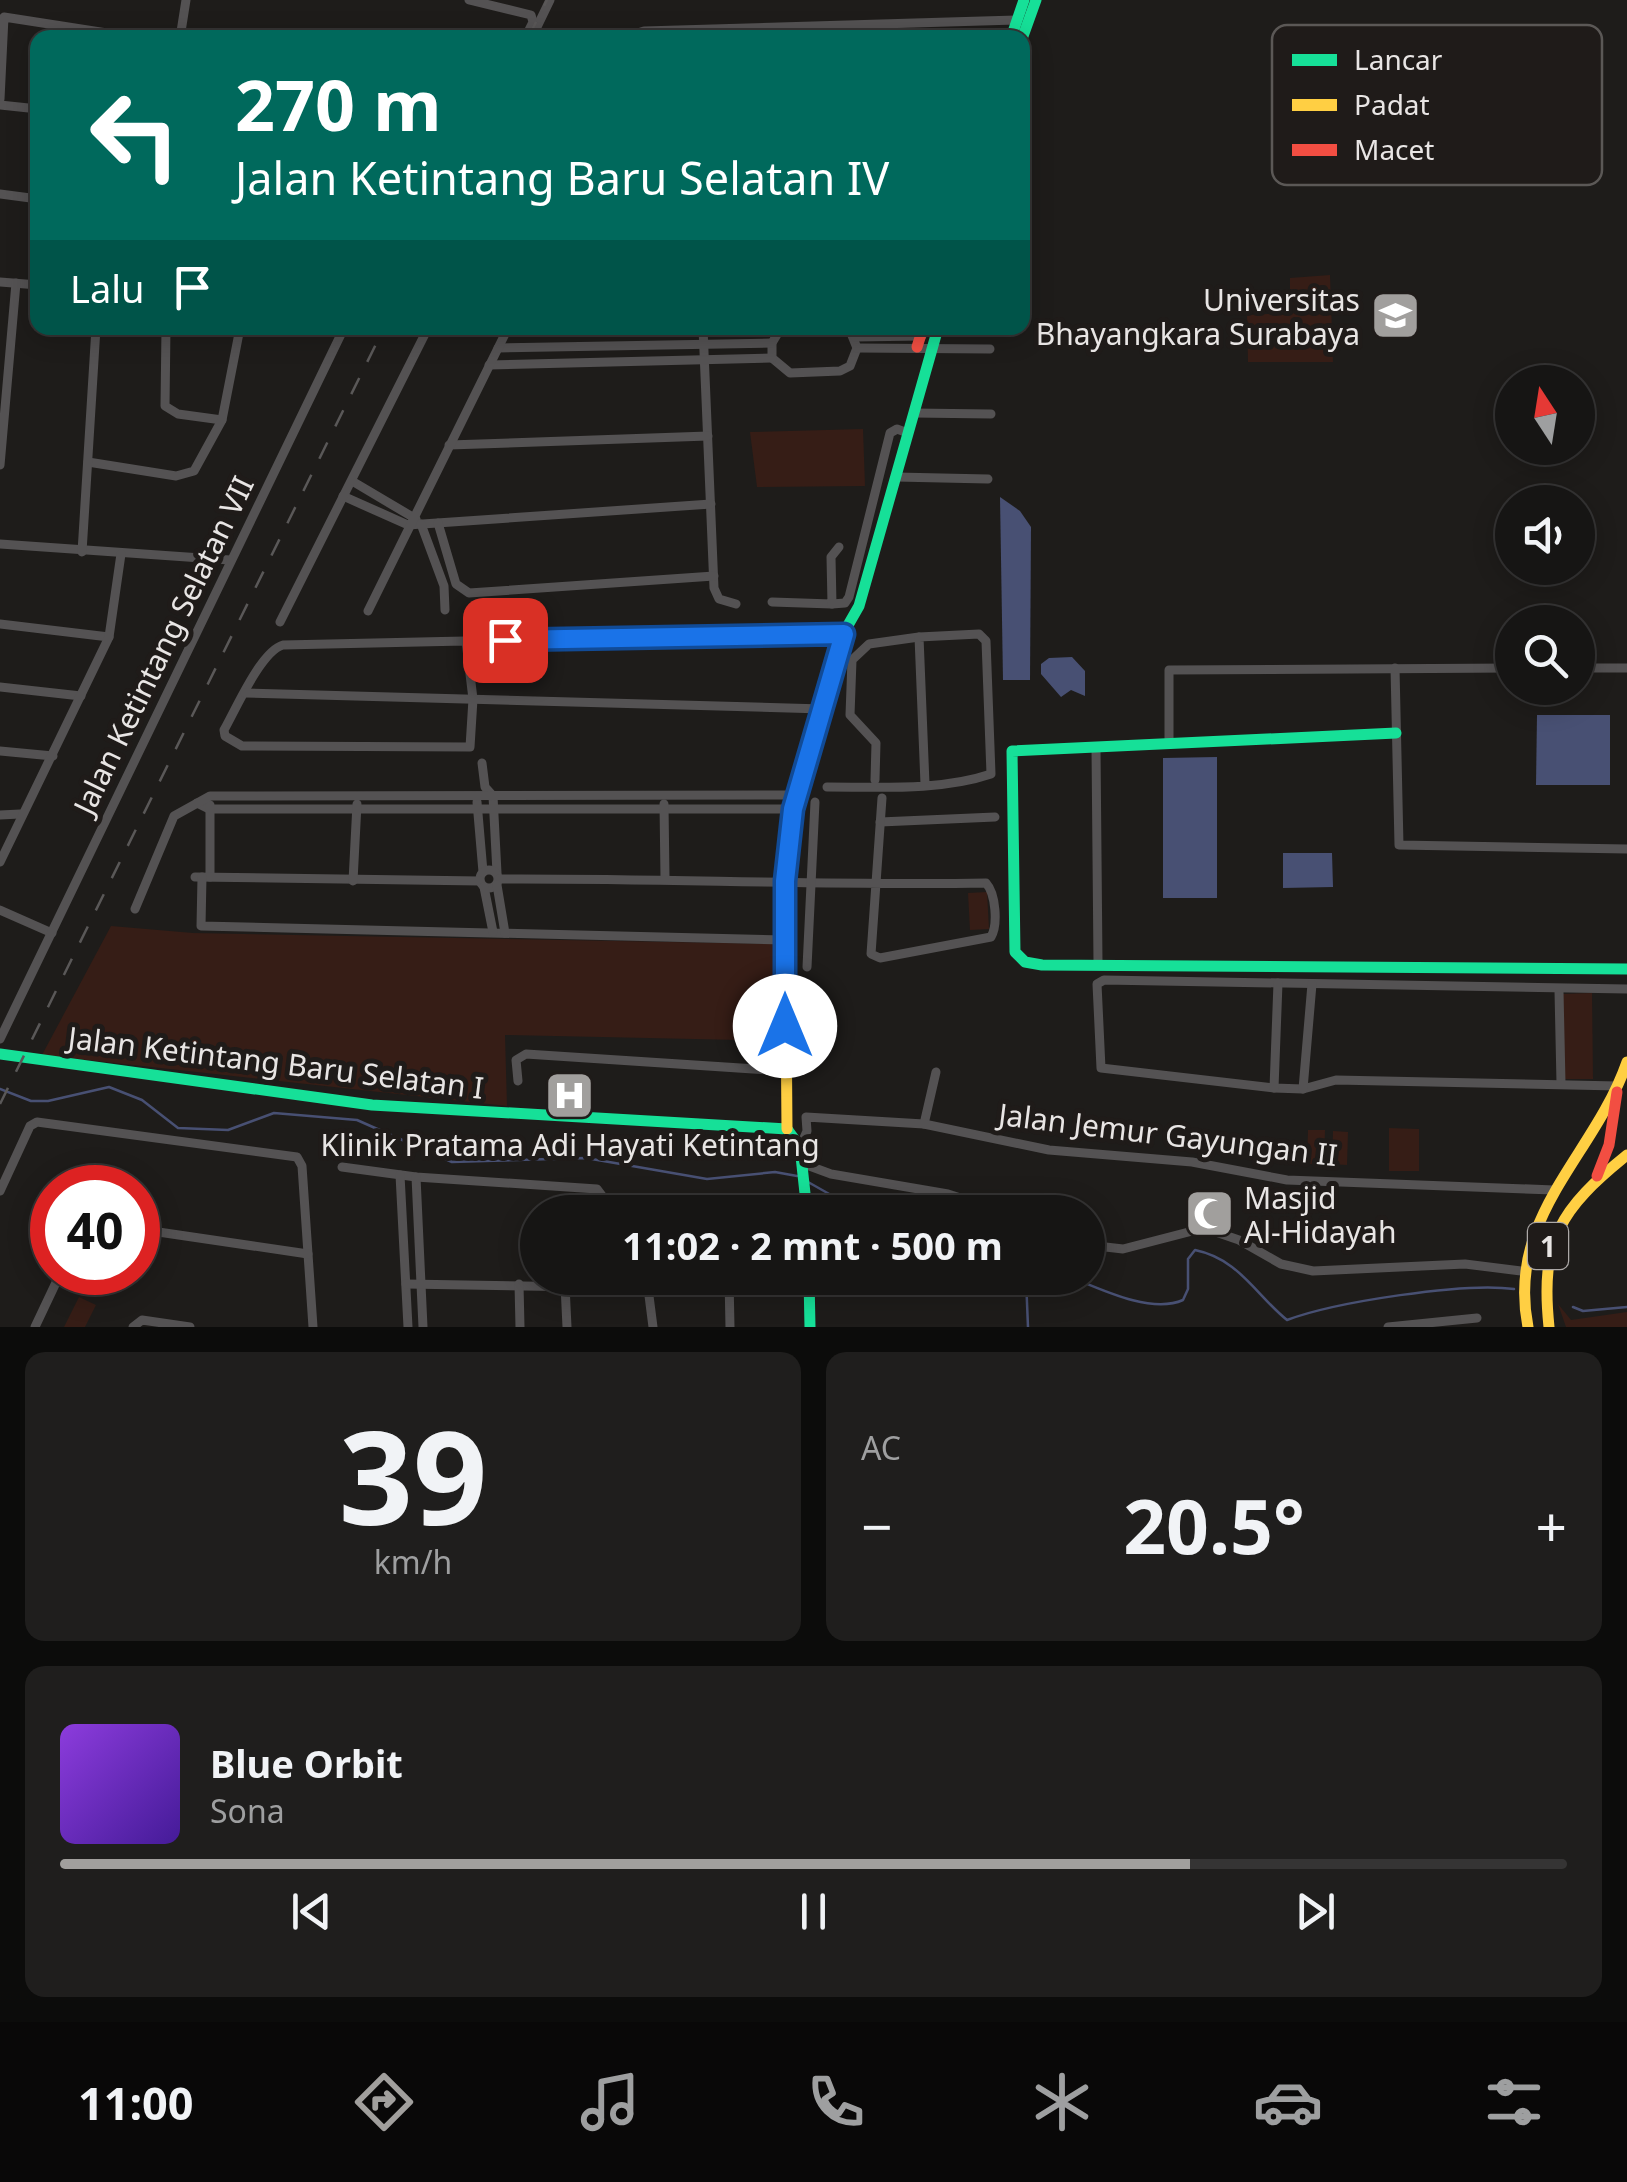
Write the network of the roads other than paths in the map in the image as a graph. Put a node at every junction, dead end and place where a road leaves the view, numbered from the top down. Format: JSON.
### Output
{"nodes":[{"id":1,"x":186,"y":0,"type":"edge"},
{"id":2,"x":469,"y":0,"type":"edge"},
{"id":3,"x":550,"y":0,"type":"edge"},
{"id":4,"x":1024,"y":0,"type":"edge"},
{"id":5,"x":1036,"y":0,"type":"edge"},
{"id":6,"x":2,"y":17,"type":"edge"},
{"id":7,"x":1016,"y":20,"type":"junction"},
{"id":8,"x":87,"y":30,"type":"edge"},
{"id":9,"x":181,"y":30,"type":"edge"},
{"id":10,"x":530,"y":30,"type":"edge"},
{"id":11,"x":533,"y":30,"type":"edge"},
{"id":12,"x":678,"y":30,"type":"edge"},
{"id":13,"x":1013,"y":30,"type":"edge"},
{"id":14,"x":1025,"y":30,"type":"edge"},
{"id":15,"x":0,"y":102,"type":"edge"},
{"id":16,"x":30,"y":108,"type":"edge"},
{"id":17,"x":0,"y":194,"type":"edge"},
{"id":18,"x":30,"y":198,"type":"edge"},
{"id":19,"x":0,"y":282,"type":"edge"},
{"id":20,"x":16,"y":283,"type":"junction"},
{"id":21,"x":30,"y":284,"type":"edge"},
{"id":22,"x":96,"y":335,"type":"edge"},
{"id":23,"x":166,"y":335,"type":"edge"},
{"id":24,"x":239,"y":335,"type":"edge"},
{"id":25,"x":341,"y":335,"type":"edge"},
{"id":26,"x":425,"y":335,"type":"edge"},
{"id":27,"x":504,"y":335,"type":"edge"},
{"id":28,"x":703,"y":335,"type":"edge"},
{"id":29,"x":760,"y":335,"type":"edge"},
{"id":30,"x":777,"y":335,"type":"edge"},
{"id":31,"x":853,"y":335,"type":"edge"},
{"id":32,"x":875,"y":335,"type":"edge"},
{"id":33,"x":920,"y":337,"type":"edge"},
{"id":34,"x":936,"y":337,"type":"edge"},
{"id":35,"x":760,"y":343,"type":"junction"},
{"id":36,"x":772,"y":343,"type":"junction"},
{"id":37,"x":704,"y":344,"type":"junction"},
{"id":38,"x":498,"y":348,"type":"junction"},
{"id":39,"x":990,"y":348,"type":"dead end"},
{"id":40,"x":772,"y":358,"type":"junction"},
{"id":41,"x":704,"y":360,"type":"junction"},
{"id":42,"x":489,"y":365,"type":"junction"},
{"id":43,"x":914,"y":413,"type":"junction"},
{"id":44,"x":991,"y":414,"type":"dead end"},
{"id":45,"x":222,"y":420,"type":"junction"},
{"id":46,"x":908,"y":433,"type":"junction"},
{"id":47,"x":708,"y":436,"type":"junction"},
{"id":48,"x":450,"y":445,"type":"junction"},
{"id":49,"x":88,"y":462,"type":"junction"},
{"id":50,"x":0,"y":465,"type":"edge"},
{"id":51,"x":896,"y":477,"type":"junction"},
{"id":52,"x":988,"y":479,"type":"dead end"},
{"id":53,"x":352,"y":481,"type":"junction"},
{"id":54,"x":344,"y":496,"type":"junction"},
{"id":55,"x":711,"y":504,"type":"junction"},
{"id":56,"x":415,"y":521,"type":"junction"},
{"id":57,"x":438,"y":522,"type":"junction"},
{"id":58,"x":0,"y":544,"type":"edge"},
{"id":59,"x":839,"y":546,"type":"dead end"},
{"id":60,"x":82,"y":552,"type":"junction"},
{"id":61,"x":121,"y":554,"type":"junction"},
{"id":62,"x":230,"y":560,"type":"junction"},
{"id":63,"x":714,"y":576,"type":"junction"},
{"id":64,"x":772,"y":602,"type":"dead end"},
{"id":65,"x":736,"y":604,"type":"dead end"},
{"id":66,"x":832,"y":604,"type":"junction"},
{"id":67,"x":445,"y":610,"type":"dead end"},
{"id":68,"x":368,"y":611,"type":"dead end"},
{"id":69,"x":280,"y":622,"type":"dead end"},
{"id":70,"x":0,"y":624,"type":"edge"},
{"id":71,"x":844,"y":634,"type":"junction"},
{"id":72,"x":109,"y":637,"type":"junction"},
{"id":73,"x":918,"y":637,"type":"junction"},
{"id":74,"x":466,"y":641,"type":"junction"},
{"id":75,"x":1395,"y":668,"type":"junction"},
{"id":76,"x":1495,"y":668,"type":"edge"},
{"id":77,"x":1595,"y":668,"type":"edge"},
{"id":78,"x":1627,"y":668,"type":"edge"},
{"id":79,"x":0,"y":687,"type":"edge"},
{"id":80,"x":245,"y":693,"type":"junction"},
{"id":81,"x":80,"y":696,"type":"junction"},
{"id":82,"x":473,"y":700,"type":"junction"},
{"id":83,"x":822,"y":709,"type":"junction"},
{"id":84,"x":1396,"y":732,"type":"junction"},
{"id":85,"x":1169,"y":742,"type":"junction"},
{"id":86,"x":1096,"y":748,"type":"junction"},
{"id":87,"x":0,"y":750,"type":"edge"},
{"id":88,"x":1012,"y":750,"type":"junction"},
{"id":89,"x":992,"y":752,"type":"junction"},
{"id":90,"x":52,"y":756,"type":"junction"},
{"id":91,"x":482,"y":763,"type":"dead end"},
{"id":92,"x":876,"y":780,"type":"dead end"},
{"id":93,"x":925,"y":784,"type":"junction"},
{"id":94,"x":485,"y":787,"type":"junction"},
{"id":95,"x":827,"y":787,"type":"dead end"},
{"id":96,"x":795,"y":795,"type":"junction"},
{"id":97,"x":210,"y":796,"type":"junction"},
{"id":98,"x":358,"y":796,"type":"junction"},
{"id":99,"x":493,"y":796,"type":"junction"},
{"id":100,"x":664,"y":796,"type":"junction"},
{"id":101,"x":882,"y":798,"type":"dead end"},
{"id":102,"x":477,"y":802,"type":"junction"},
{"id":103,"x":815,"y":802,"type":"dead end"},
{"id":104,"x":197,"y":803,"type":"junction"},
{"id":105,"x":494,"y":808,"type":"junction"},
{"id":106,"x":209,"y":809,"type":"junction"},
{"id":107,"x":664,"y":809,"type":"junction"},
{"id":108,"x":793,"y":809,"type":"junction"},
{"id":109,"x":357,"y":810,"type":"junction"},
{"id":110,"x":20,"y":814,"type":"junction"},
{"id":111,"x":0,"y":815,"type":"edge"},
{"id":112,"x":995,"y":817,"type":"dead end"},
{"id":113,"x":880,"y":822,"type":"junction"},
{"id":114,"x":1627,"y":848,"type":"edge"},
{"id":115,"x":0,"y":862,"type":"edge"},
{"id":116,"x":202,"y":877,"type":"junction"},
{"id":117,"x":666,"y":878,"type":"junction"},
{"id":118,"x":498,"y":879,"type":"junction"},
{"id":119,"x":353,"y":880,"type":"junction"},
{"id":120,"x":482,"y":880,"type":"junction"},
{"id":121,"x":785,"y":881,"type":"junction"},
{"id":122,"x":810,"y":883,"type":"junction"},
{"id":123,"x":875,"y":886,"type":"junction"},
{"id":124,"x":135,"y":909,"type":"dead end"},
{"id":125,"x":0,"y":910,"type":"edge"},
{"id":126,"x":492,"y":932,"type":"junction"},
{"id":127,"x":505,"y":932,"type":"junction"},
{"id":128,"x":52,"y":933,"type":"junction"},
{"id":129,"x":778,"y":940,"type":"junction"},
{"id":130,"x":1098,"y":962,"type":"junction"},
{"id":131,"x":807,"y":967,"type":"dead end"},
{"id":132,"x":1627,"y":970,"type":"edge"},
{"id":133,"x":1278,"y":983,"type":"junction"},
{"id":134,"x":1312,"y":984,"type":"junction"},
{"id":135,"x":1627,"y":989,"type":"edge"},
{"id":136,"x":1559,"y":991,"type":"junction"},
{"id":137,"x":0,"y":1039,"type":"edge"},
{"id":138,"x":0,"y":1054,"type":"edge"},
{"id":139,"x":1627,"y":1062,"type":"edge"},
{"id":140,"x":785,"y":1071,"type":"junction"},
{"id":141,"x":936,"y":1072,"type":"dead end"},
{"id":142,"x":518,"y":1081,"type":"dead end"},
{"id":143,"x":1561,"y":1083,"type":"junction"},
{"id":144,"x":1274,"y":1088,"type":"junction"},
{"id":145,"x":1303,"y":1089,"type":"junction"},
{"id":146,"x":1617,"y":1089,"type":"junction"},
{"id":147,"x":924,"y":1124,"type":"junction"},
{"id":148,"x":787,"y":1129,"type":"junction"},
{"id":149,"x":800,"y":1147,"type":"junction"},
{"id":150,"x":1627,"y":1155,"type":"edge"},
{"id":151,"x":342,"y":1167,"type":"dead end"},
{"id":152,"x":804,"y":1169,"type":"junction"},
{"id":153,"x":1627,"y":1173,"type":"edge"},
{"id":154,"x":400,"y":1175,"type":"junction"},
{"id":155,"x":416,"y":1177,"type":"junction"},
{"id":156,"x":1595,"y":1180,"type":"junction"},
{"id":157,"x":1559,"y":1188,"type":"junction"},
{"id":158,"x":0,"y":1191,"type":"edge"},
{"id":159,"x":602,"y":1195,"type":"edge"},
{"id":160,"x":806,"y":1195,"type":"edge"},
{"id":161,"x":951,"y":1195,"type":"edge"},
{"id":162,"x":160,"y":1232,"type":"edge"},
{"id":163,"x":1105,"y":1246,"type":"edge"},
{"id":164,"x":308,"y":1254,"type":"junction"},
{"id":165,"x":1521,"y":1270,"type":"junction"},
{"id":166,"x":406,"y":1284,"type":"junction"},
{"id":167,"x":421,"y":1284,"type":"junction"},
{"id":168,"x":518,"y":1284,"type":"joint"},
{"id":169,"x":51,"y":1295,"type":"edge"},
{"id":170,"x":566,"y":1295,"type":"edge"},
{"id":171,"x":650,"y":1295,"type":"edge"},
{"id":172,"x":729,"y":1295,"type":"edge"},
{"id":173,"x":809,"y":1295,"type":"edge"},
{"id":174,"x":1477,"y":1318,"type":"dead end"},
{"id":175,"x":36,"y":1327,"type":"edge"},
{"id":176,"x":133,"y":1327,"type":"edge"},
{"id":177,"x":190,"y":1327,"type":"edge"},
{"id":178,"x":313,"y":1327,"type":"edge"},
{"id":179,"x":408,"y":1327,"type":"edge"},
{"id":180,"x":423,"y":1327,"type":"edge"},
{"id":181,"x":520,"y":1327,"type":"edge"},
{"id":182,"x":566,"y":1327,"type":"edge"},
{"id":183,"x":653,"y":1327,"type":"edge"},
{"id":184,"x":730,"y":1327,"type":"edge"},
{"id":185,"x":810,"y":1327,"type":"edge"},
{"id":186,"x":1388,"y":1327,"type":"edge"},
{"id":187,"x":1528,"y":1327,"type":"edge"},
{"id":188,"x":1549,"y":1327,"type":"edge"}],
"edges":[{"from":1,"to":9,"type":"street"},
{"from":2,"to":10,"type":"street"},
{"from":3,"to":11,"type":"street"},
{"from":4,"to":7,"type":"main road"},
{"from":5,"to":14,"type":"main road"},
{"from":6,"to":8,"type":"street"},
{"from":6,"to":15,"type":"street"},
{"from":7,"to":12,"type":"street"},
{"from":7,"to":13,"type":"main road"},
{"from":15,"to":16,"type":"street"},
{"from":17,"to":18,"type":"street"},
{"from":19,"to":20,"type":"street"},
{"from":20,"to":21,"type":"street"},
{"from":20,"to":50,"type":"street"},
{"from":22,"to":49,"type":"street"},
{"from":23,"to":45,"type":"street"},
{"from":24,"to":45,"type":"street"},
{"from":25,"to":62,"type":"street","name":"Jalan Ketintang Selatan VII"},
{"from":26,"to":53,"type":"street"},
{"from":27,"to":38,"type":"street"},
{"from":28,"to":37,"type":"street"},
{"from":29,"to":35,"type":"street"},
{"from":30,"to":36,"type":"street"},
{"from":31,"to":40,"type":"street"},
{"from":32,"to":33,"type":"street"},
{"from":33,"to":34,"type":"street"},
{"from":34,"to":39,"type":"street"},
{"from":34,"to":43,"type":"main road"},
{"from":35,"to":36,"type":"street"},
{"from":35,"to":37,"type":"street"},
{"from":36,"to":40,"type":"street"},
{"from":37,"to":38,"type":"street"},
{"from":37,"to":41,"type":"street"},
{"from":38,"to":42,"type":"street"},
{"from":40,"to":41,"type":"street"},
{"from":41,"to":42,"type":"street"},
{"from":41,"to":47,"type":"street"},
{"from":42,"to":48,"type":"street"},
{"from":43,"to":44,"type":"street"},
{"from":43,"to":46,"type":"main road"},
{"from":45,"to":49,"type":"street"},
{"from":46,"to":51,"type":"main road"},
{"from":46,"to":66,"type":"street"},
{"from":47,"to":48,"type":"street"},
{"from":47,"to":55,"type":"street"},
{"from":48,"to":56,"type":"street"},
{"from":49,"to":60,"type":"street"},
{"from":51,"to":52,"type":"street"},
{"from":51,"to":71,"type":"main road"},
{"from":53,"to":54,"type":"street"},
{"from":53,"to":56,"type":"street"},
{"from":54,"to":56,"type":"street"},
{"from":54,"to":69,"type":"street"},
{"from":55,"to":57,"type":"street"},
{"from":55,"to":63,"type":"street"},
{"from":56,"to":57,"type":"street"},
{"from":56,"to":67,"type":"street"},
{"from":56,"to":68,"type":"street"},
{"from":57,"to":63,"type":"street"},
{"from":58,"to":60,"type":"street"},
{"from":59,"to":66,"type":"street"},
{"from":60,"to":61,"type":"street"},
{"from":61,"to":62,"type":"street"},
{"from":61,"to":72,"type":"street"},
{"from":62,"to":128,"type":"street","name":"Jalan Ketintang Selatan VII"},
{"from":63,"to":65,"type":"street"},
{"from":64,"to":66,"type":"street"},
{"from":70,"to":72,"type":"street"},
{"from":71,"to":74,"type":"street"},
{"from":71,"to":83,"type":"main road"},
{"from":72,"to":81,"type":"street"},
{"from":73,"to":89,"type":"street"},
{"from":73,"to":92,"type":"street"},
{"from":73,"to":93,"type":"street"},
{"from":74,"to":80,"type":"street"},
{"from":74,"to":82,"type":"street"},
{"from":75,"to":76,"type":"street"},
{"from":75,"to":84,"type":"street"},
{"from":75,"to":85,"type":"street"},
{"from":77,"to":78,"type":"street"},
{"from":79,"to":81,"type":"street"},
{"from":80,"to":82,"type":"street"},
{"from":80,"to":82,"type":"street"},
{"from":81,"to":90,"type":"street"},
{"from":82,"to":83,"type":"street"},
{"from":83,"to":96,"type":"main road"},
{"from":84,"to":85,"type":"main road"},
{"from":84,"to":114,"type":"street"},
{"from":85,"to":86,"type":"main road"},
{"from":86,"to":88,"type":"main road"},
{"from":86,"to":130,"type":"street"},
{"from":87,"to":90,"type":"street"},
{"from":88,"to":89,"type":"street"},
{"from":88,"to":130,"type":"main road"},
{"from":89,"to":93,"type":"street"},
{"from":90,"to":110,"type":"street"},
{"from":91,"to":94,"type":"street"},
{"from":93,"to":95,"type":"street"},
{"from":94,"to":99,"type":"street"},
{"from":94,"to":102,"type":"street"},
{"from":96,"to":100,"type":"street"},
{"from":96,"to":108,"type":"main road"},
{"from":97,"to":98,"type":"street"},
{"from":97,"to":104,"type":"street"},
{"from":97,"to":106,"type":"street"},
{"from":98,"to":102,"type":"street"},
{"from":98,"to":109,"type":"street"},
{"from":99,"to":100,"type":"street"},
{"from":99,"to":102,"type":"street"},
{"from":99,"to":105,"type":"street"},
{"from":100,"to":107,"type":"street"},
{"from":101,"to":113,"type":"street"},
{"from":102,"to":105,"type":"street"},
{"from":102,"to":109,"type":"street"},
{"from":102,"to":120,"type":"street"},
{"from":103,"to":122,"type":"street"},
{"from":104,"to":106,"type":"street"},
{"from":104,"to":124,"type":"street"},
{"from":105,"to":107,"type":"street"},
{"from":105,"to":118,"type":"street"},
{"from":106,"to":109,"type":"street"},
{"from":106,"to":116,"type":"street"},
{"from":107,"to":108,"type":"street"},
{"from":107,"to":117,"type":"street"},
{"from":108,"to":121,"type":"main road"},
{"from":109,"to":119,"type":"street"},
{"from":110,"to":111,"type":"street"},
{"from":110,"to":115,"type":"street"},
{"from":112,"to":113,"type":"street"},
{"from":113,"to":123,"type":"street"},
{"from":116,"to":119,"type":"street"},
{"from":116,"to":126,"type":"street"},
{"from":117,"to":118,"type":"street"},
{"from":117,"to":121,"type":"street"},
{"from":118,"to":120,"type":"street"},
{"from":118,"to":120,"type":"street"},
{"from":118,"to":127,"type":"street"},
{"from":119,"to":120,"type":"street"},
{"from":120,"to":126,"type":"street"},
{"from":121,"to":122,"type":"street"},
{"from":121,"to":129,"type":"main road"},
{"from":122,"to":123,"type":"street"},
{"from":122,"to":131,"type":"street"},
{"from":123,"to":123,"type":"street"},
{"from":125,"to":128,"type":"street"},
{"from":126,"to":127,"type":"street"},
{"from":127,"to":129,"type":"street"},
{"from":128,"to":137,"type":"street","name":"Jalan Ketintang Selatan VII"},
{"from":129,"to":140,"type":"main road"},
{"from":130,"to":132,"type":"main road"},
{"from":133,"to":134,"type":"street"},
{"from":133,"to":144,"type":"street"},
{"from":133,"to":144,"type":"street"},
{"from":134,"to":136,"type":"street"},
{"from":134,"to":145,"type":"street"},
{"from":135,"to":136,"type":"street"},
{"from":136,"to":143,"type":"street"},
{"from":138,"to":148,"type":"main road","name":"Jalan Ketintang Baru Selatan I"},
{"from":139,"to":146,"type":"main road","number":"1"},
{"from":140,"to":142,"type":"street"},
{"from":140,"to":148,"type":"main road"},
{"from":141,"to":147,"type":"street"},
{"from":143,"to":145,"type":"street"},
{"from":143,"to":146,"type":"street"},
{"from":144,"to":145,"type":"street"},
{"from":146,"to":156,"type":"main road"},
{"from":146,"to":157,"type":"main road","number":"1"},
{"from":147,"to":149,"type":"street","name":"Jalan Jemur Gayungan II"},
{"from":147,"to":157,"type":"street","name":"Jalan Jemur Gayungan II"},
{"from":148,"to":149,"type":"main road"},
{"from":149,"to":152,"type":"main road"},
{"from":150,"to":156,"type":"main road","number":"1"},
{"from":151,"to":154,"type":"street"},
{"from":152,"to":160,"type":"main road"},
{"from":152,"to":161,"type":"street"},
{"from":153,"to":156,"type":"main road"},
{"from":154,"to":155,"type":"street"},
{"from":154,"to":166,"type":"street"},
{"from":155,"to":159,"type":"street"},
{"from":155,"to":167,"type":"street"},
{"from":156,"to":157,"type":"main road"},
{"from":156,"to":188,"type":"main road","number":"1"},
{"from":157,"to":165,"type":"main road","number":"1"},
{"from":158,"to":164,"type":"street"},
{"from":162,"to":164,"type":"street"},
{"from":163,"to":165,"type":"street"},
{"from":164,"to":178,"type":"street"},
{"from":165,"to":187,"type":"main road","number":"1"},
{"from":166,"to":167,"type":"street"},
{"from":166,"to":179,"type":"street"},
{"from":167,"to":168,"type":"street"},
{"from":167,"to":180,"type":"street"},
{"from":168,"to":181,"type":"street"},
{"from":169,"to":175,"type":"street"},
{"from":170,"to":182,"type":"street"},
{"from":171,"to":183,"type":"street"},
{"from":172,"to":184,"type":"street"},
{"from":173,"to":185,"type":"main road"},
{"from":174,"to":186,"type":"street"},
{"from":176,"to":177,"type":"street"}]}
